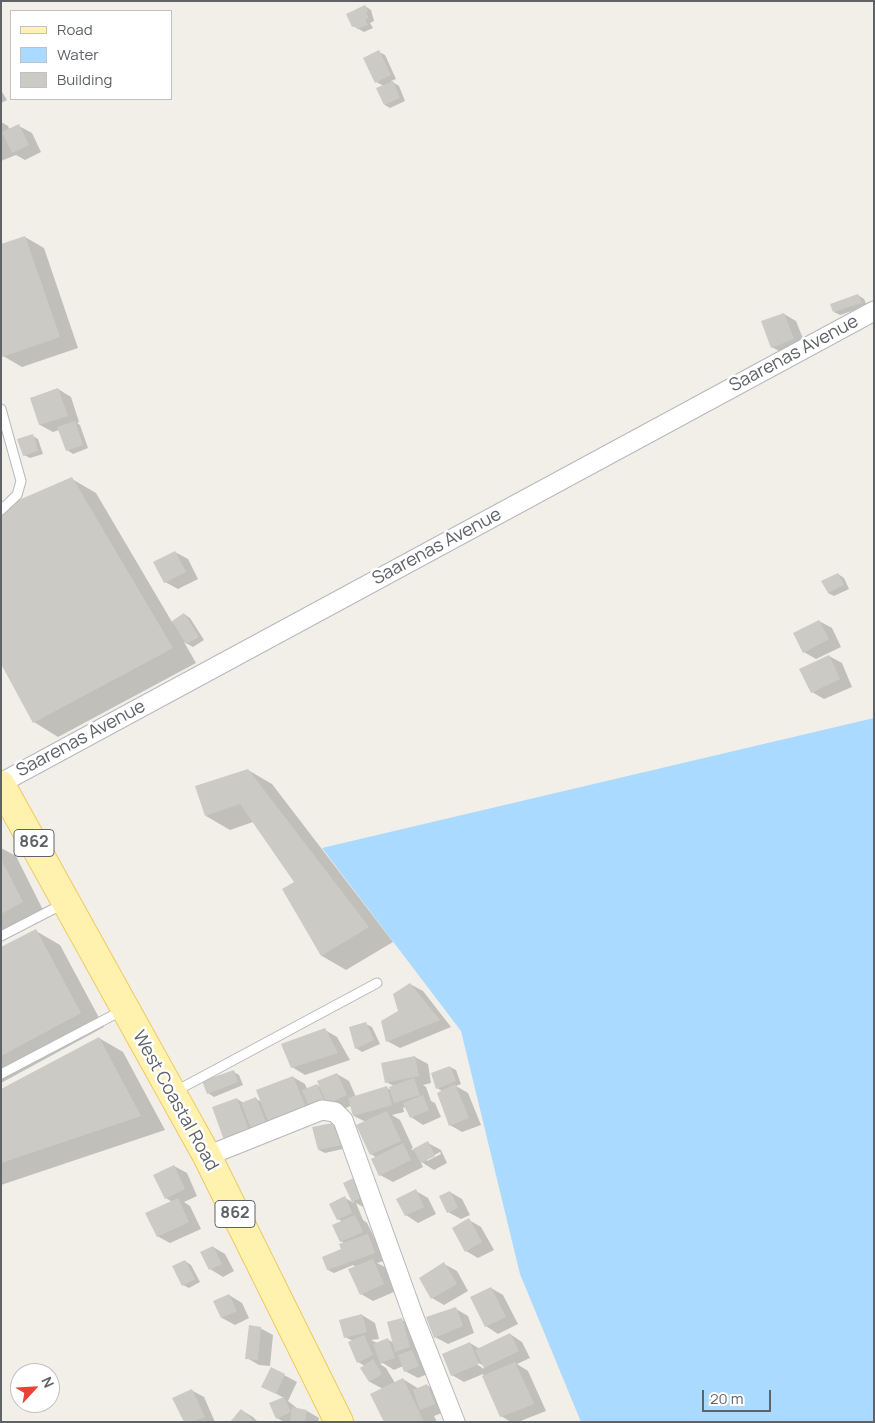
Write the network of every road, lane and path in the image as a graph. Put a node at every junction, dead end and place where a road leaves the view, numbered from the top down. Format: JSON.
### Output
{"nodes":[{"id":1,"x":874,"y":311,"type":"edge"},
{"id":2,"x":1,"y":408,"type":"edge"},
{"id":3,"x":1,"y":510,"type":"edge"},
{"id":4,"x":1,"y":784,"type":"edge"},
{"id":5,"x":1,"y":818,"type":"edge"},
{"id":6,"x":34,"y":843,"type":"junction"},
{"id":7,"x":66,"y":902,"type":"junction"},
{"id":8,"x":1,"y":936,"type":"edge"},
{"id":9,"x":378,"y":983,"type":"dead end"},
{"id":10,"x":124,"y":1010,"type":"junction"},
{"id":11,"x":1,"y":1074,"type":"edge"},
{"id":12,"x":171,"y":1094,"type":"junction"},
{"id":13,"x":207,"y":1156,"type":"junction"},
{"id":14,"x":339,"y":1422,"type":"edge"},
{"id":15,"x":455,"y":1422,"type":"edge"}],
"edges":[{"from":1,"to":4,"type":"street","name":"Saarenas Avenue"},
{"from":2,"to":3,"type":"lane"},
{"from":4,"to":6,"type":"main road","name":"West Coastal Road","number":"862"},
{"from":5,"to":6,"type":"main road"},
{"from":6,"to":7,"type":"main road","name":"West Coastal Road","number":"862"},
{"from":7,"to":8,"type":"lane"},
{"from":7,"to":10,"type":"main road","name":"West Coastal Road","number":"862"},
{"from":9,"to":12,"type":"lane"},
{"from":10,"to":11,"type":"lane"},
{"from":10,"to":12,"type":"main road","name":"West Coastal Road","number":"862"},
{"from":12,"to":13,"type":"main road","name":"West Coastal Road","number":"862"},
{"from":13,"to":14,"type":"main road","name":"West Coastal Road","number":"862"},
{"from":13,"to":15,"type":"street"}]}
